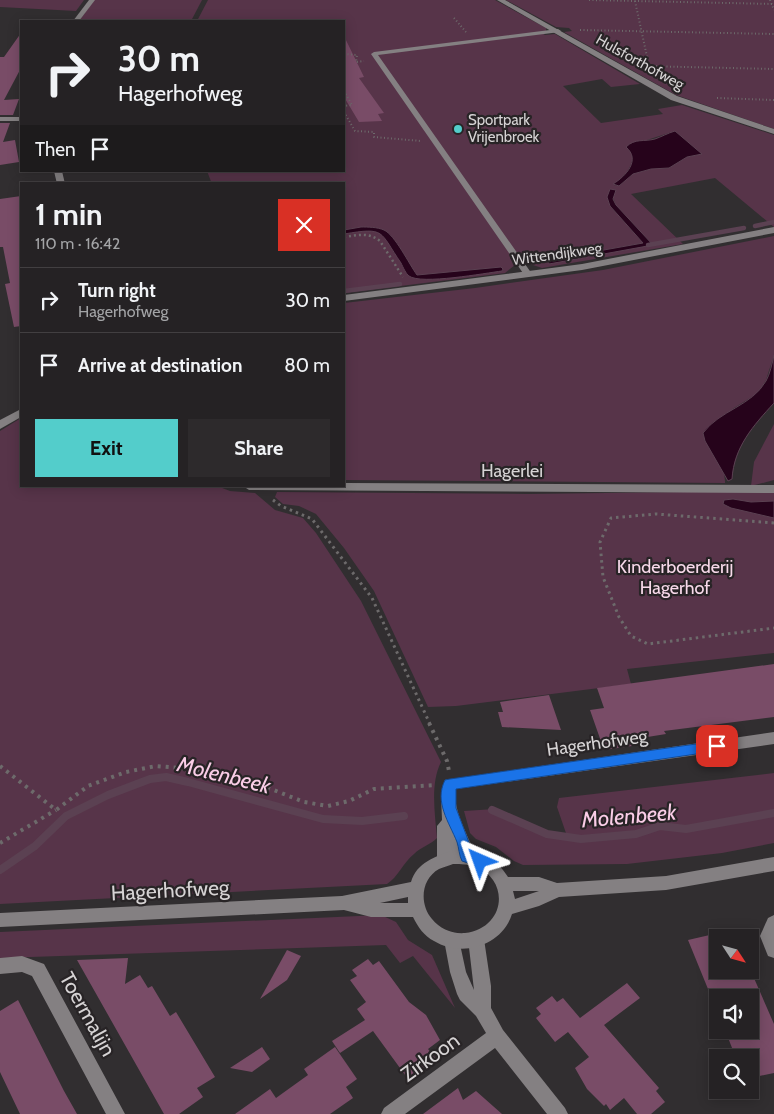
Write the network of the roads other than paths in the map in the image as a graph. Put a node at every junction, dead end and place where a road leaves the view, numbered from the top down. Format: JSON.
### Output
{"nodes":[{"id":1,"x":92,"y":0,"type":"edge"},
{"id":2,"x":500,"y":0,"type":"edge"},
{"id":3,"x":77,"y":20,"type":"edge"},
{"id":4,"x":556,"y":30,"type":"junction"},
{"id":5,"x":0,"y":119,"type":"edge"},
{"id":6,"x":20,"y":119,"type":"edge"},
{"id":7,"x":774,"y":132,"type":"edge"},
{"id":8,"x":774,"y":230,"type":"edge"},
{"id":9,"x":528,"y":274,"type":"junction"},
{"id":10,"x":345,"y":298,"type":"edge"},
{"id":11,"x":20,"y":413,"type":"edge"},
{"id":12,"x":0,"y":425,"type":"edge"},
{"id":13,"x":263,"y":487,"type":"edge"},
{"id":14,"x":774,"y":489,"type":"edge"},
{"id":15,"x":774,"y":738,"type":"edge"},
{"id":16,"x":449,"y":808,"type":"junction"},
{"id":17,"x":455,"y":854,"type":"junction"},
{"id":18,"x":774,"y":864,"type":"edge"},
{"id":19,"x":504,"y":884,"type":"junction"},
{"id":20,"x":416,"y":888,"type":"junction"},
{"id":21,"x":557,"y":890,"type":"junction"},
{"id":22,"x":342,"y":903,"type":"junction"},
{"id":23,"x":507,"y":908,"type":"junction"},
{"id":24,"x":417,"y":910,"type":"junction"},
{"id":25,"x":0,"y":920,"type":"edge"},
{"id":26,"x":774,"y":923,"type":"edge"},
{"id":27,"x":476,"y":939,"type":"junction"},
{"id":28,"x":452,"y":940,"type":"junction"},
{"id":29,"x":774,"y":950,"type":"edge"},
{"id":30,"x":0,"y":966,"type":"edge"},
{"id":31,"x":482,"y":1010,"type":"junction"},
{"id":32,"x":497,"y":1036,"type":"junction"},
{"id":33,"x":116,"y":1114,"type":"edge"},
{"id":34,"x":390,"y":1114,"type":"edge"},
{"id":35,"x":559,"y":1114,"type":"edge"}],
"edges":[{"from":1,"to":3,"type":"street"},
{"from":2,"to":4,"type":"street","name":"Hulsforthofweg"},
{"from":4,"to":7,"type":"street","name":"Hulsforthofweg"},
{"from":4,"to":9,"type":"lane"},
{"from":5,"to":6,"type":"street"},
{"from":8,"to":9,"type":"street","name":"Wittendijkweg"},
{"from":9,"to":10,"type":"street","name":"Wittendijkweg"},
{"from":11,"to":12,"type":"street"},
{"from":13,"to":14,"type":"street","name":"Hagerlei"},
{"from":15,"to":16,"type":"street","name":"Hagerhofweg"},
{"from":16,"to":17,"type":"street"},
{"from":16,"to":17,"type":"street"},
{"from":17,"to":19,"type":"street"},
{"from":17,"to":20,"type":"street"},
{"from":18,"to":21,"type":"street"},
{"from":19,"to":21,"type":"street"},
{"from":19,"to":23,"type":"street"},
{"from":20,"to":22,"type":"street","name":"Hagerhofweg"},
{"from":20,"to":24,"type":"street"},
{"from":21,"to":23,"type":"street"},
{"from":22,"to":24,"type":"street","name":"Hagerhofweg"},
{"from":22,"to":25,"type":"street","name":"Hagerhofweg"},
{"from":23,"to":27,"type":"street"},
{"from":24,"to":28,"type":"street"},
{"from":26,"to":29,"type":"street"},
{"from":27,"to":28,"type":"street"},
{"from":27,"to":31,"type":"street"},
{"from":28,"to":31,"type":"street"},
{"from":30,"to":33,"type":"street","name":"Toermalijn"},
{"from":31,"to":32,"type":"street"},
{"from":32,"to":34,"type":"street","name":"Zirkoon"},
{"from":32,"to":35,"type":"street"}]}
